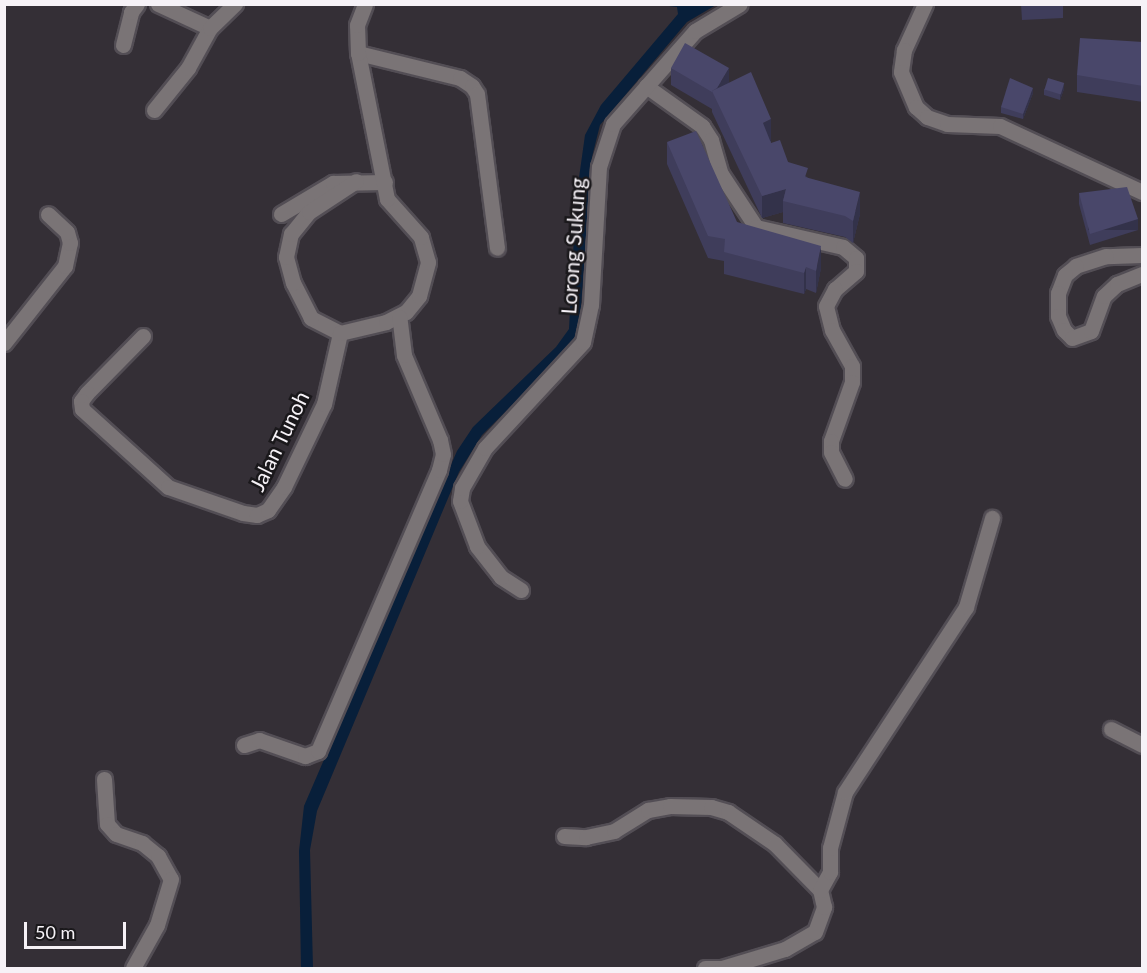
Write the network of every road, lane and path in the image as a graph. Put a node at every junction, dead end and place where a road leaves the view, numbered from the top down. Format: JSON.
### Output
{"nodes":[{"id":1,"x":137,"y":4,"type":"edge"},
{"id":2,"x":159,"y":4,"type":"edge"},
{"id":3,"x":234,"y":4,"type":"edge"},
{"id":4,"x":365,"y":4,"type":"edge"},
{"id":5,"x":740,"y":4,"type":"edge"},
{"id":6,"x":925,"y":4,"type":"edge"},
{"id":7,"x":210,"y":28,"type":"junction"},
{"id":8,"x":123,"y":45,"type":"dead end"},
{"id":9,"x":358,"y":53,"type":"junction"},
{"id":10,"x":646,"y":86,"type":"junction"},
{"id":11,"x":154,"y":110,"type":"dead end"},
{"id":12,"x":356,"y":181,"type":"junction"},
{"id":13,"x":385,"y":182,"type":"junction"},
{"id":14,"x":1143,"y":192,"type":"edge"},
{"id":15,"x":48,"y":214,"type":"dead end"},
{"id":16,"x":281,"y":214,"type":"dead end"},
{"id":17,"x":497,"y":248,"type":"dead end"},
{"id":18,"x":1143,"y":255,"type":"edge"},
{"id":19,"x":1143,"y":274,"type":"edge"},
{"id":20,"x":399,"y":316,"type":"junction"},
{"id":21,"x":340,"y":333,"type":"junction"},
{"id":22,"x":143,"y":336,"type":"dead end"},
{"id":23,"x":4,"y":344,"type":"edge"},
{"id":24,"x":845,"y":479,"type":"dead end"},
{"id":25,"x":992,"y":518,"type":"dead end"},
{"id":26,"x":522,"y":590,"type":"dead end"},
{"id":27,"x":1111,"y":729,"type":"dead end"},
{"id":28,"x":244,"y":745,"type":"dead end"},
{"id":29,"x":1143,"y":745,"type":"edge"},
{"id":30,"x":104,"y":778,"type":"dead end"},
{"id":31,"x":564,"y":836,"type":"dead end"},
{"id":32,"x":820,"y":890,"type":"junction"},
{"id":33,"x":133,"y":969,"type":"edge"},
{"id":34,"x":705,"y":969,"type":"edge"}],
"edges":[{"from":1,"to":8,"type":"street"},
{"from":2,"to":7,"type":"street"},
{"from":3,"to":7,"type":"street"},
{"from":4,"to":9,"type":"street"},
{"from":5,"to":10,"type":"street","name":"Lorong Sukung"},
{"from":6,"to":14,"type":"street"},
{"from":7,"to":11,"type":"street"},
{"from":9,"to":13,"type":"street"},
{"from":9,"to":17,"type":"street"},
{"from":10,"to":24,"type":"street"},
{"from":10,"to":26,"type":"street","name":"Lorong Sukung"},
{"from":12,"to":13,"type":"street"},
{"from":12,"to":16,"type":"street"},
{"from":12,"to":21,"type":"street"},
{"from":13,"to":20,"type":"street"},
{"from":15,"to":23,"type":"street"},
{"from":18,"to":19,"type":"street"},
{"from":20,"to":21,"type":"street"},
{"from":20,"to":28,"type":"street"},
{"from":21,"to":22,"type":"street","name":"Jalan Tunoh"},
{"from":25,"to":32,"type":"street"},
{"from":27,"to":29,"type":"street"},
{"from":30,"to":33,"type":"street"},
{"from":31,"to":32,"type":"street"},
{"from":32,"to":34,"type":"street"}]}
